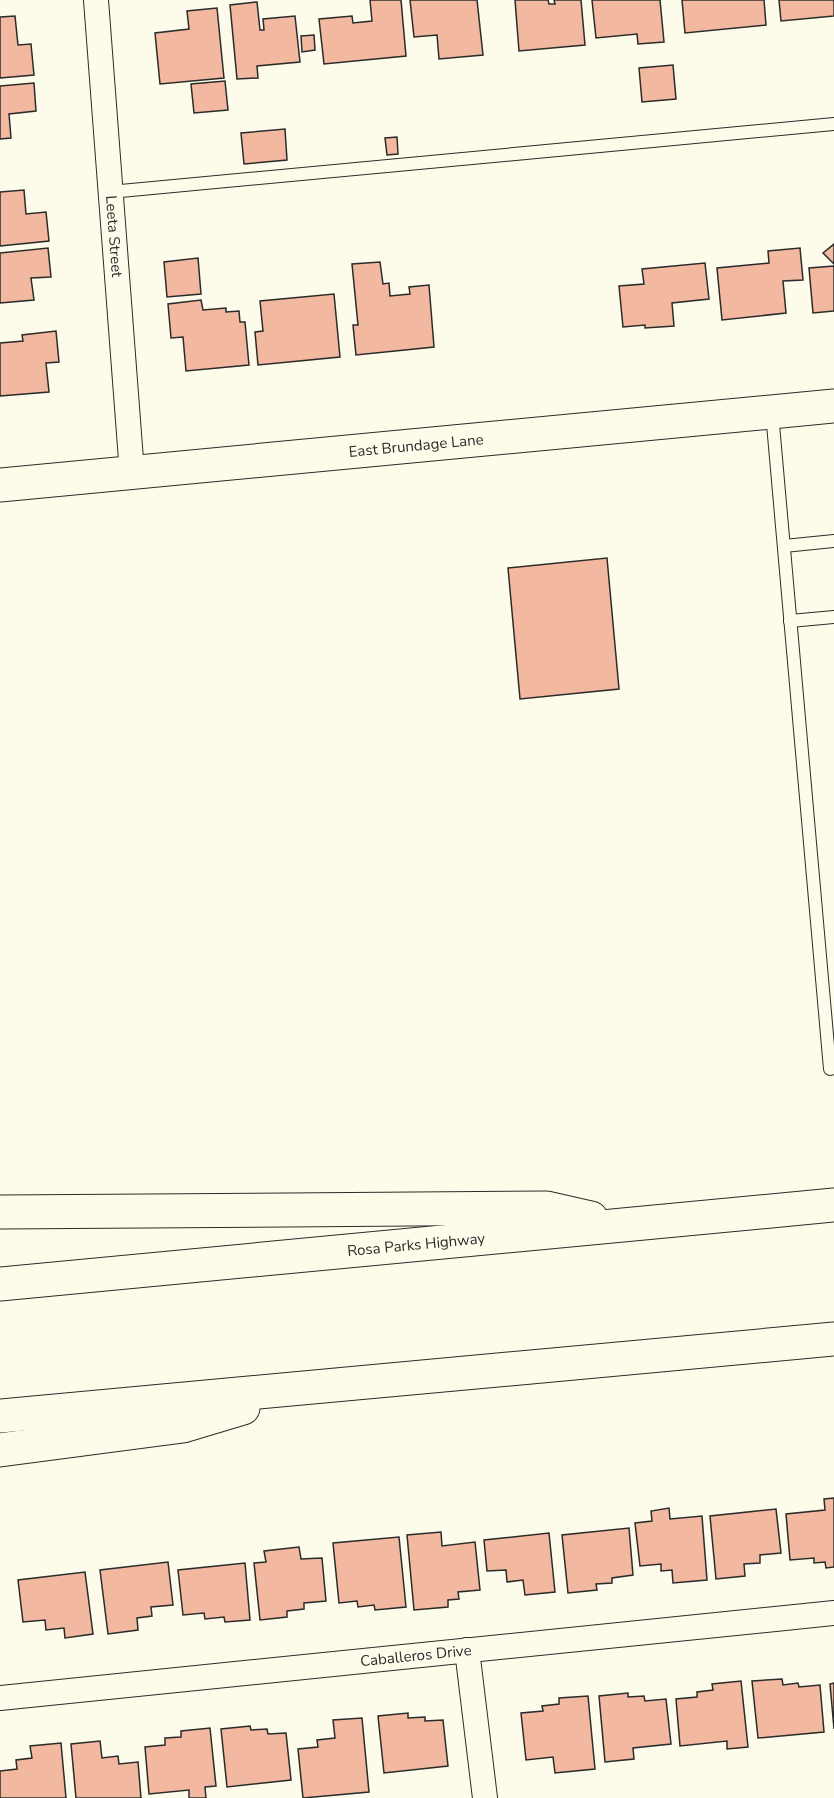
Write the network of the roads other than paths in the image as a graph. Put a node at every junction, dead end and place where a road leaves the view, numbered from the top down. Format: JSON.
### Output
{"nodes":[{"id":1,"x":96,"y":0,"type":"edge"},
{"id":2,"x":834,"y":124,"type":"edge"},
{"id":3,"x":110,"y":192,"type":"junction"},
{"id":4,"x":834,"y":406,"type":"edge"},
{"id":5,"x":772,"y":412,"type":"junction"},
{"id":6,"x":132,"y":473,"type":"junction"},
{"id":7,"x":0,"y":485,"type":"edge"},
{"id":8,"x":834,"y":542,"type":"edge"},
{"id":9,"x":784,"y":546,"type":"junction"},
{"id":10,"x":834,"y":617,"type":"edge"},
{"id":11,"x":790,"y":621,"type":"junction"},
{"id":12,"x":834,"y":1068,"type":"edge"},
{"id":13,"x":834,"y":1205,"type":"edge"},
{"id":14,"x":0,"y":1212,"type":"edge"},
{"id":15,"x":622,"y":1224,"type":"junction"},
{"id":16,"x":0,"y":1284,"type":"edge"},
{"id":17,"x":834,"y":1339,"type":"edge"},
{"id":18,"x":308,"y":1388,"type":"junction"},
{"id":19,"x":0,"y":1416,"type":"edge"},
{"id":20,"x":0,"y":1450,"type":"edge"},
{"id":21,"x":834,"y":1613,"type":"edge"},
{"id":22,"x":467,"y":1650,"type":"junction"},
{"id":23,"x":0,"y":1698,"type":"edge"},
{"id":24,"x":485,"y":1798,"type":"edge"}],
"edges":[{"from":1,"to":3,"type":"street","name":"Leeta Street"},
{"from":2,"to":3,"type":"lane"},
{"from":3,"to":6,"type":"street","name":"Leeta Street"},
{"from":4,"to":5,"type":"main road","name":"East Brundage Lane"},
{"from":5,"to":6,"type":"main road","name":"East Brundage Lane"},
{"from":5,"to":9,"type":"lane"},
{"from":6,"to":7,"type":"main road","name":"East Brundage Lane"},
{"from":8,"to":9,"type":"lane"},
{"from":9,"to":11,"type":"lane"},
{"from":10,"to":11,"type":"lane"},
{"from":11,"to":12,"type":"lane"},
{"from":13,"to":15,"type":"main road","name":"Rosa Parks Highway"},
{"from":14,"to":15,"type":"main road"},
{"from":15,"to":16,"type":"main road","name":"Rosa Parks Highway"},
{"from":17,"to":18,"type":"main road"},
{"from":18,"to":19,"type":"main road"},
{"from":18,"to":20,"type":"main road"},
{"from":21,"to":22,"type":"street","name":"Caballeros Drive"},
{"from":22,"to":23,"type":"street","name":"Caballeros Drive"},
{"from":22,"to":24,"type":"street"}]}
